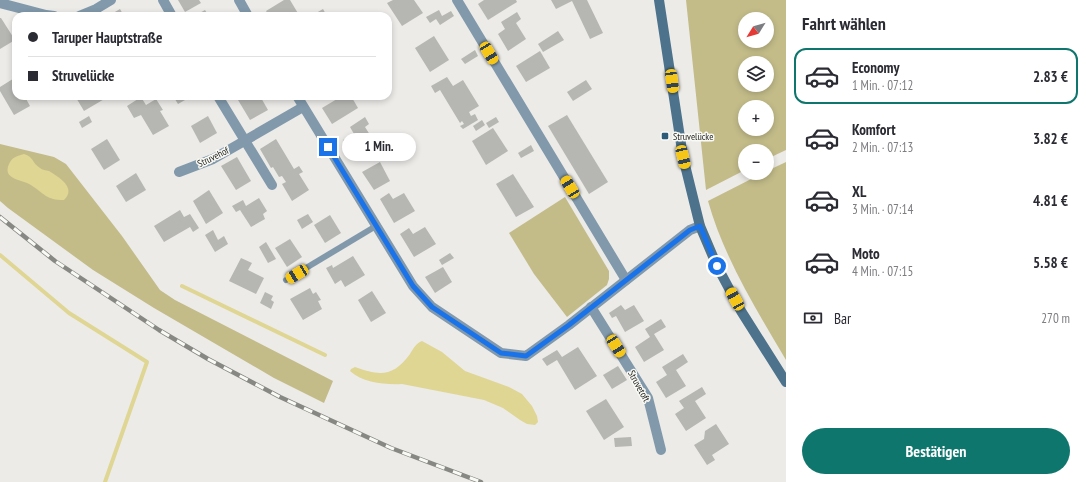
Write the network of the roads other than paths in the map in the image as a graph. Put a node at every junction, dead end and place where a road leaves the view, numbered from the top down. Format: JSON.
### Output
{"nodes":[{"id":1,"x":111,"y":0,"type":"edge"},
{"id":2,"x":163,"y":0,"type":"edge"},
{"id":3,"x":239,"y":0,"type":"edge"},
{"id":4,"x":457,"y":0,"type":"edge"},
{"id":5,"x":659,"y":0,"type":"edge"},
{"id":6,"x":0,"y":3,"type":"edge"},
{"id":7,"x":33,"y":12,"type":"edge"},
{"id":8,"x":89,"y":12,"type":"edge"},
{"id":9,"x":170,"y":12,"type":"edge"},
{"id":10,"x":246,"y":12,"type":"edge"},
{"id":11,"x":220,"y":100,"type":"edge"},
{"id":12,"x":299,"y":100,"type":"edge"},
{"id":13,"x":303,"y":107,"type":"junction"},
{"id":14,"x":245,"y":140,"type":"junction"},
{"id":15,"x":179,"y":172,"type":"dead end"},
{"id":16,"x":272,"y":185,"type":"dead end"},
{"id":17,"x":376,"y":226,"type":"junction"},
{"id":18,"x":700,"y":226,"type":"junction"},
{"id":19,"x":286,"y":280,"type":"dead end"},
{"id":20,"x":626,"y":280,"type":"junction"},
{"id":21,"x":591,"y":307,"type":"junction"},
{"id":22,"x":786,"y":382,"type":"edge"},
{"id":23,"x":661,"y":450,"type":"dead end"}],
"edges":[{"from":1,"to":8,"type":"street"},
{"from":2,"to":9,"type":"street"},
{"from":3,"to":10,"type":"street"},
{"from":4,"to":20,"type":"street"},
{"from":5,"to":18,"type":"street"},
{"from":6,"to":7,"type":"street"},
{"from":11,"to":14,"type":"street"},
{"from":12,"to":13,"type":"street"},
{"from":13,"to":14,"type":"street","name":"Struvehof"},
{"from":13,"to":17,"type":"street"},
{"from":14,"to":15,"type":"street","name":"Struvehof"},
{"from":14,"to":16,"type":"street"},
{"from":17,"to":19,"type":"lane"},
{"from":17,"to":21,"type":"street"},
{"from":18,"to":20,"type":"street"},
{"from":18,"to":22,"type":"street"},
{"from":20,"to":21,"type":"street"},
{"from":21,"to":23,"type":"street","name":"Struvetoft"}]}
